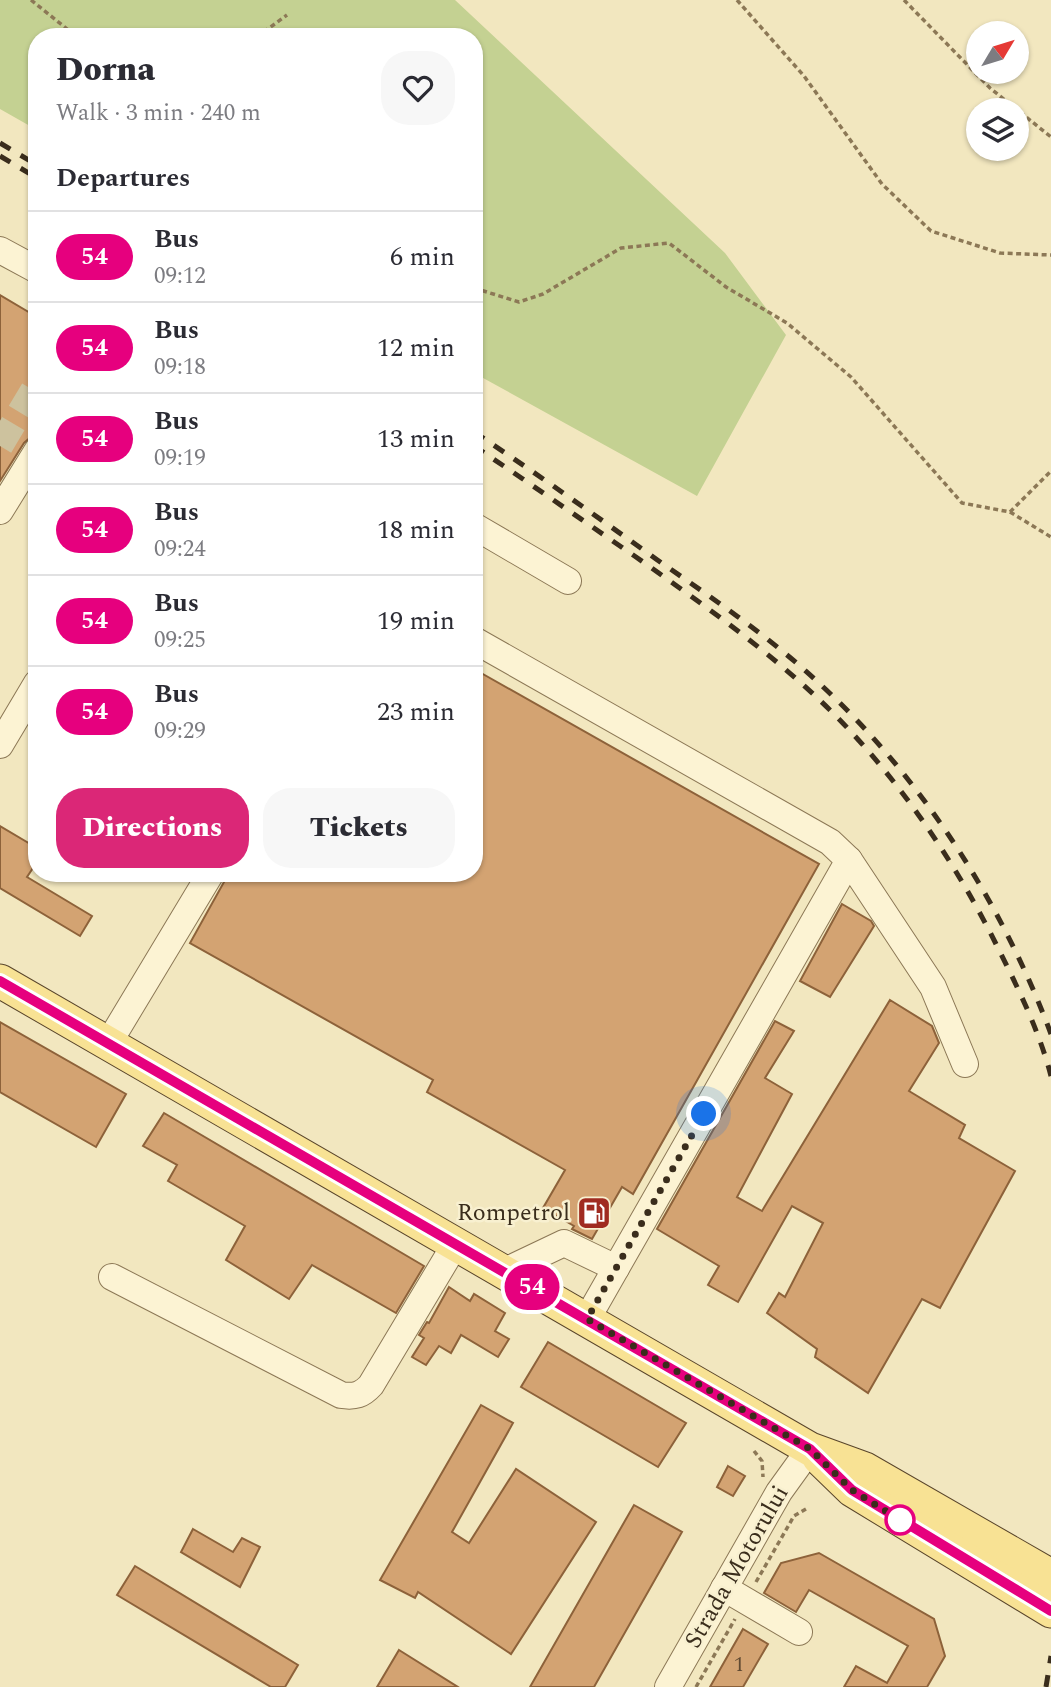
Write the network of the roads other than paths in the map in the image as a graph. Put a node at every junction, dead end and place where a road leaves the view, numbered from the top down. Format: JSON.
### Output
{"nodes":[{"id":1,"x":0,"y":250,"type":"edge"},
{"id":2,"x":28,"y":265,"type":"edge"},
{"id":3,"x":28,"y":466,"type":"edge"},
{"id":4,"x":0,"y":511,"type":"edge"},
{"id":5,"x":483,"y":531,"type":"edge"},
{"id":6,"x":568,"y":581,"type":"dead end"},
{"id":7,"x":483,"y":645,"type":"edge"},
{"id":8,"x":28,"y":698,"type":"edge"},
{"id":9,"x":0,"y":746,"type":"edge"},
{"id":10,"x":849,"y":860,"type":"junction"},
{"id":11,"x":206,"y":882,"type":"edge"},
{"id":12,"x":0,"y":981,"type":"edge"},
{"id":13,"x":108,"y":1044,"type":"junction"},
{"id":14,"x":965,"y":1064,"type":"dead end"},
{"id":15,"x":456,"y":1243,"type":"junction"},
{"id":16,"x":616,"y":1268,"type":"junction"},
{"id":17,"x":505,"y":1271,"type":"junction"},
{"id":18,"x":112,"y":1277,"type":"dead end"},
{"id":19,"x":587,"y":1319,"type":"junction"},
{"id":20,"x":810,"y":1449,"type":"junction"},
{"id":21,"x":1051,"y":1576,"type":"edge"},
{"id":22,"x":724,"y":1588,"type":"junction"},
{"id":23,"x":1051,"y":1611,"type":"edge"},
{"id":24,"x":799,"y":1632,"type":"dead end"},
{"id":25,"x":668,"y":1687,"type":"edge"}],
"edges":[{"from":1,"to":2,"type":"street"},
{"from":3,"to":4,"type":"street"},
{"from":5,"to":6,"type":"street"},
{"from":7,"to":10,"type":"street"},
{"from":8,"to":9,"type":"street"},
{"from":10,"to":14,"type":"street"},
{"from":10,"to":16,"type":"street"},
{"from":11,"to":13,"type":"street"},
{"from":12,"to":13,"type":"main road"},
{"from":13,"to":15,"type":"main road"},
{"from":15,"to":17,"type":"main road"},
{"from":15,"to":18,"type":"street"},
{"from":16,"to":17,"type":"street"},
{"from":16,"to":19,"type":"street"},
{"from":17,"to":19,"type":"main road"},
{"from":19,"to":20,"type":"main road"},
{"from":20,"to":21,"type":"main road"},
{"from":20,"to":22,"type":"street","name":"Strada Motorului"},
{"from":20,"to":23,"type":"main road"},
{"from":22,"to":24,"type":"street"},
{"from":22,"to":25,"type":"street","name":"Strada Motorului"}]}
